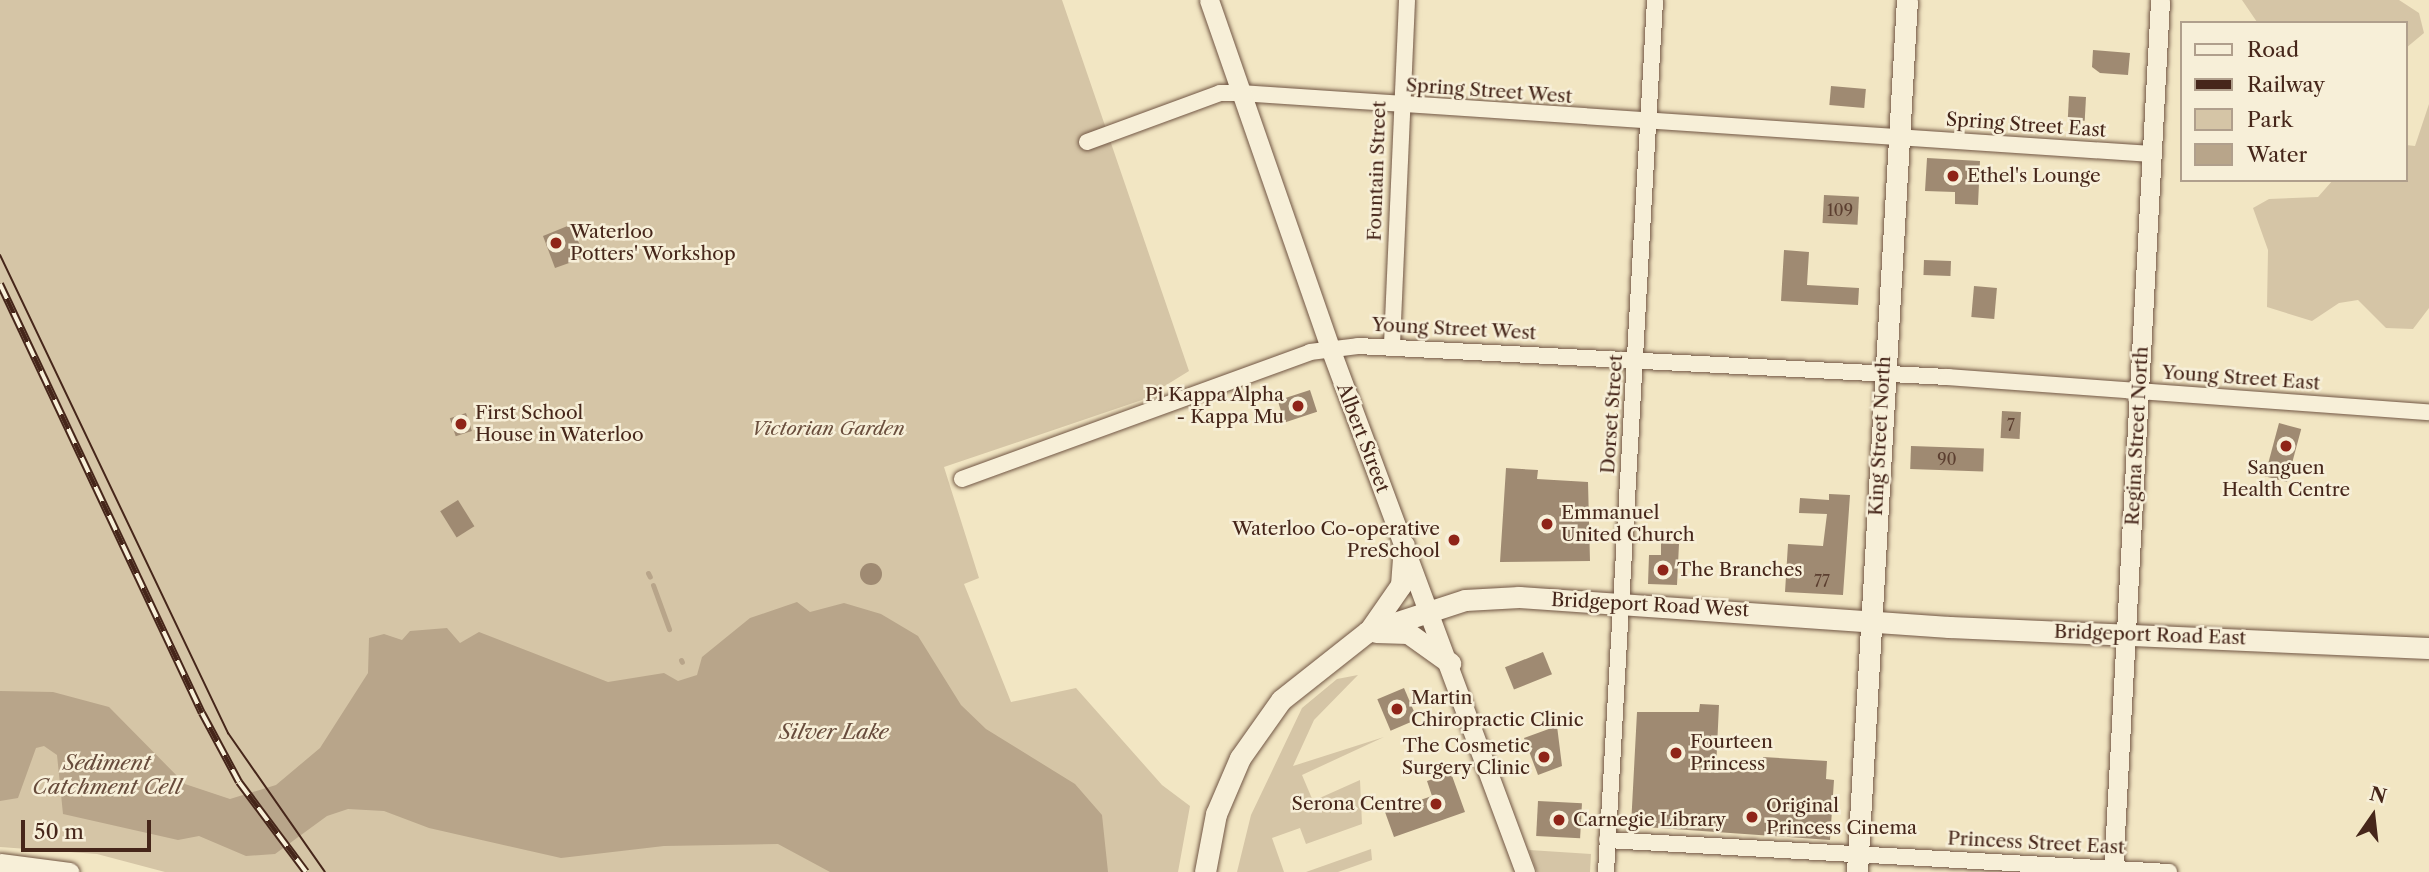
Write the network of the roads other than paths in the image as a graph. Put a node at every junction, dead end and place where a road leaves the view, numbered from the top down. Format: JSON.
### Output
{"nodes":[{"id":1,"x":1209,"y":0,"type":"edge"},
{"id":2,"x":1407,"y":0,"type":"edge"},
{"id":3,"x":1656,"y":0,"type":"edge"},
{"id":4,"x":1907,"y":0,"type":"edge"},
{"id":5,"x":2160,"y":0,"type":"edge"},
{"id":6,"x":1240,"y":93,"type":"junction"},
{"id":7,"x":1400,"y":106,"type":"junction"},
{"id":8,"x":1651,"y":122,"type":"junction"},
{"id":9,"x":1897,"y":138,"type":"junction"},
{"id":10,"x":1087,"y":142,"type":"dead end"},
{"id":11,"x":2152,"y":154,"type":"junction"},
{"id":12,"x":1392,"y":344,"type":"junction"},
{"id":13,"x":1329,"y":348,"type":"junction"},
{"id":14,"x":1637,"y":361,"type":"junction"},
{"id":15,"x":1883,"y":374,"type":"junction"},
{"id":16,"x":2139,"y":392,"type":"junction"},
{"id":17,"x":2429,"y":412,"type":"edge"},
{"id":18,"x":962,"y":480,"type":"dead end"},
{"id":19,"x":1404,"y":545,"type":"junction"},
{"id":20,"x":1619,"y":603,"type":"junction"},
{"id":21,"x":1430,"y":607,"type":"junction"},
{"id":22,"x":1872,"y":621,"type":"junction"},
{"id":23,"x":1367,"y":632,"type":"junction"},
{"id":24,"x":2127,"y":636,"type":"junction"},
{"id":25,"x":2429,"y":648,"type":"edge"},
{"id":26,"x":1450,"y":663,"type":"junction"},
{"id":27,"x":1607,"y":840,"type":"junction"},
{"id":28,"x":0,"y":863,"type":"edge"},
{"id":29,"x":1857,"y":863,"type":"edge"},
{"id":30,"x":2113,"y":870,"type":"edge"},
{"id":31,"x":69,"y":872,"type":"edge"},
{"id":32,"x":1205,"y":872,"type":"edge"},
{"id":33,"x":1525,"y":872,"type":"edge"},
{"id":34,"x":1606,"y":872,"type":"edge"},
{"id":35,"x":2169,"y":872,"type":"edge"}],
"edges":[{"from":1,"to":6,"type":"street","name":"Albert Street"},
{"from":2,"to":7,"type":"street","name":"Fountain Street"},
{"from":3,"to":8,"type":"street","name":"Dorset Street"},
{"from":4,"to":9,"type":"main road","name":"King Street North"},
{"from":5,"to":11,"type":"street","name":"Regina Street North"},
{"from":6,"to":7,"type":"street","name":"Spring Street West"},
{"from":6,"to":10,"type":"street","name":"Spring Street West"},
{"from":6,"to":13,"type":"street","name":"Albert Street"},
{"from":7,"to":8,"type":"street","name":"Spring Street West"},
{"from":7,"to":12,"type":"street","name":"Fountain Street"},
{"from":8,"to":9,"type":"street","name":"Spring Street West"},
{"from":8,"to":14,"type":"street","name":"Dorset Street"},
{"from":9,"to":11,"type":"street","name":"Spring Street East"},
{"from":9,"to":15,"type":"main road","name":"King Street North"},
{"from":11,"to":16,"type":"street","name":"Regina Street North"},
{"from":12,"to":13,"type":"street","name":"Young Street West"},
{"from":12,"to":14,"type":"street","name":"Young Street West"},
{"from":13,"to":18,"type":"street","name":"Young Street West"},
{"from":13,"to":19,"type":"street","name":"Albert Street"},
{"from":14,"to":15,"type":"street","name":"Young Street West"},
{"from":14,"to":20,"type":"street","name":"Dorset Street"},
{"from":15,"to":16,"type":"street","name":"Young Street East"},
{"from":15,"to":22,"type":"main road","name":"King Street North"},
{"from":16,"to":17,"type":"street","name":"Young Street East"},
{"from":16,"to":24,"type":"street","name":"Regina Street North"},
{"from":19,"to":21,"type":"street","name":"Albert Street"},
{"from":19,"to":23,"type":"main road"},
{"from":20,"to":21,"type":"main road","name":"Bridgeport Road West"},
{"from":20,"to":22,"type":"main road","name":"Bridgeport Road West"},
{"from":20,"to":27,"type":"street","name":"Dorset Street"},
{"from":21,"to":23,"type":"main road","name":"Bridgeport Road West"},
{"from":21,"to":26,"type":"street","name":"Albert Street"},
{"from":22,"to":24,"type":"main road","name":"Bridgeport Road East"},
{"from":22,"to":29,"type":"main road","name":"King Street North"},
{"from":23,"to":26,"type":"main road"},
{"from":23,"to":32,"type":"main road"},
{"from":24,"to":25,"type":"main road","name":"Bridgeport Road East"},
{"from":24,"to":30,"type":"street","name":"Regina Street North"},
{"from":26,"to":33,"type":"street","name":"Albert Street"},
{"from":27,"to":29,"type":"street","name":"Princess Street East"},
{"from":27,"to":34,"type":"street","name":"Dorset Street"},
{"from":28,"to":31,"type":"street"},
{"from":29,"to":30,"type":"street","name":"Princess Street East"},
{"from":30,"to":35,"type":"street","name":"Princess Street East"}]}
